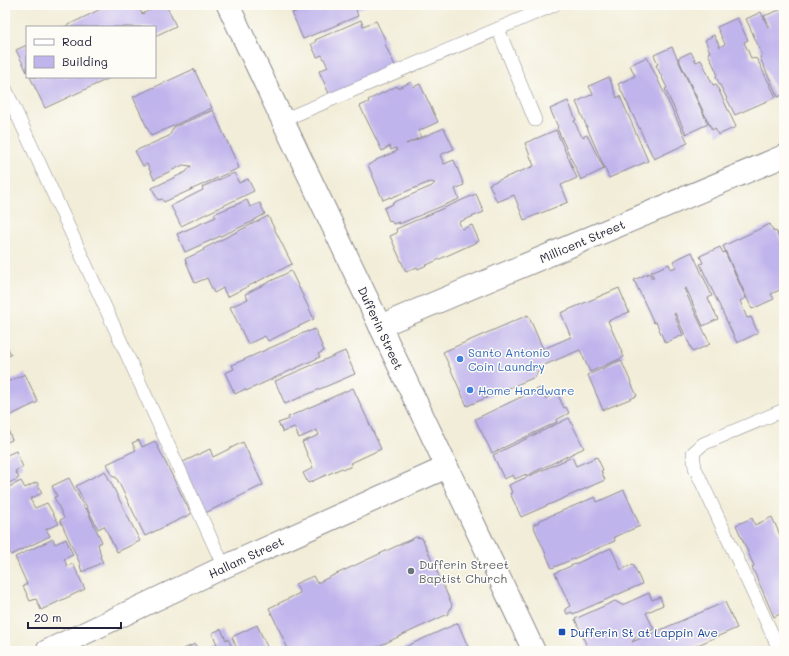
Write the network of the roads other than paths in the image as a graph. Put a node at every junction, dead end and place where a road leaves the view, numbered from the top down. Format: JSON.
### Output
{"nodes":[{"id":1,"x":228,"y":5,"type":"edge"},
{"id":2,"x":554,"y":5,"type":"edge"},
{"id":3,"x":498,"y":29,"type":"junction"},
{"id":4,"x":5,"y":88,"type":"edge"},
{"id":5,"x":283,"y":120,"type":"junction"},
{"id":6,"x":535,"y":120,"type":"dead end"},
{"id":7,"x":784,"y":156,"type":"edge"},
{"id":8,"x":380,"y":326,"type":"junction"},
{"id":9,"x":784,"y":410,"type":"edge"},
{"id":10,"x":447,"y":467,"type":"junction"},
{"id":11,"x":224,"y":567,"type":"junction"},
{"id":12,"x":47,"y":651,"type":"edge"},
{"id":13,"x":534,"y":651,"type":"edge"},
{"id":14,"x":780,"y":651,"type":"edge"}],
"edges":[{"from":1,"to":5,"type":"street","name":"Dufferin Street"},
{"from":2,"to":3,"type":"lane"},
{"from":3,"to":5,"type":"lane"},
{"from":3,"to":6,"type":"lane"},
{"from":4,"to":11,"type":"lane"},
{"from":5,"to":8,"type":"street","name":"Dufferin Street"},
{"from":7,"to":8,"type":"street","name":"Millicent Street"},
{"from":8,"to":10,"type":"street","name":"Dufferin Street"},
{"from":9,"to":14,"type":"lane"},
{"from":10,"to":11,"type":"street","name":"Hallam Street"},
{"from":10,"to":13,"type":"street","name":"Dufferin Street"},
{"from":11,"to":12,"type":"street","name":"Hallam Street"}]}
